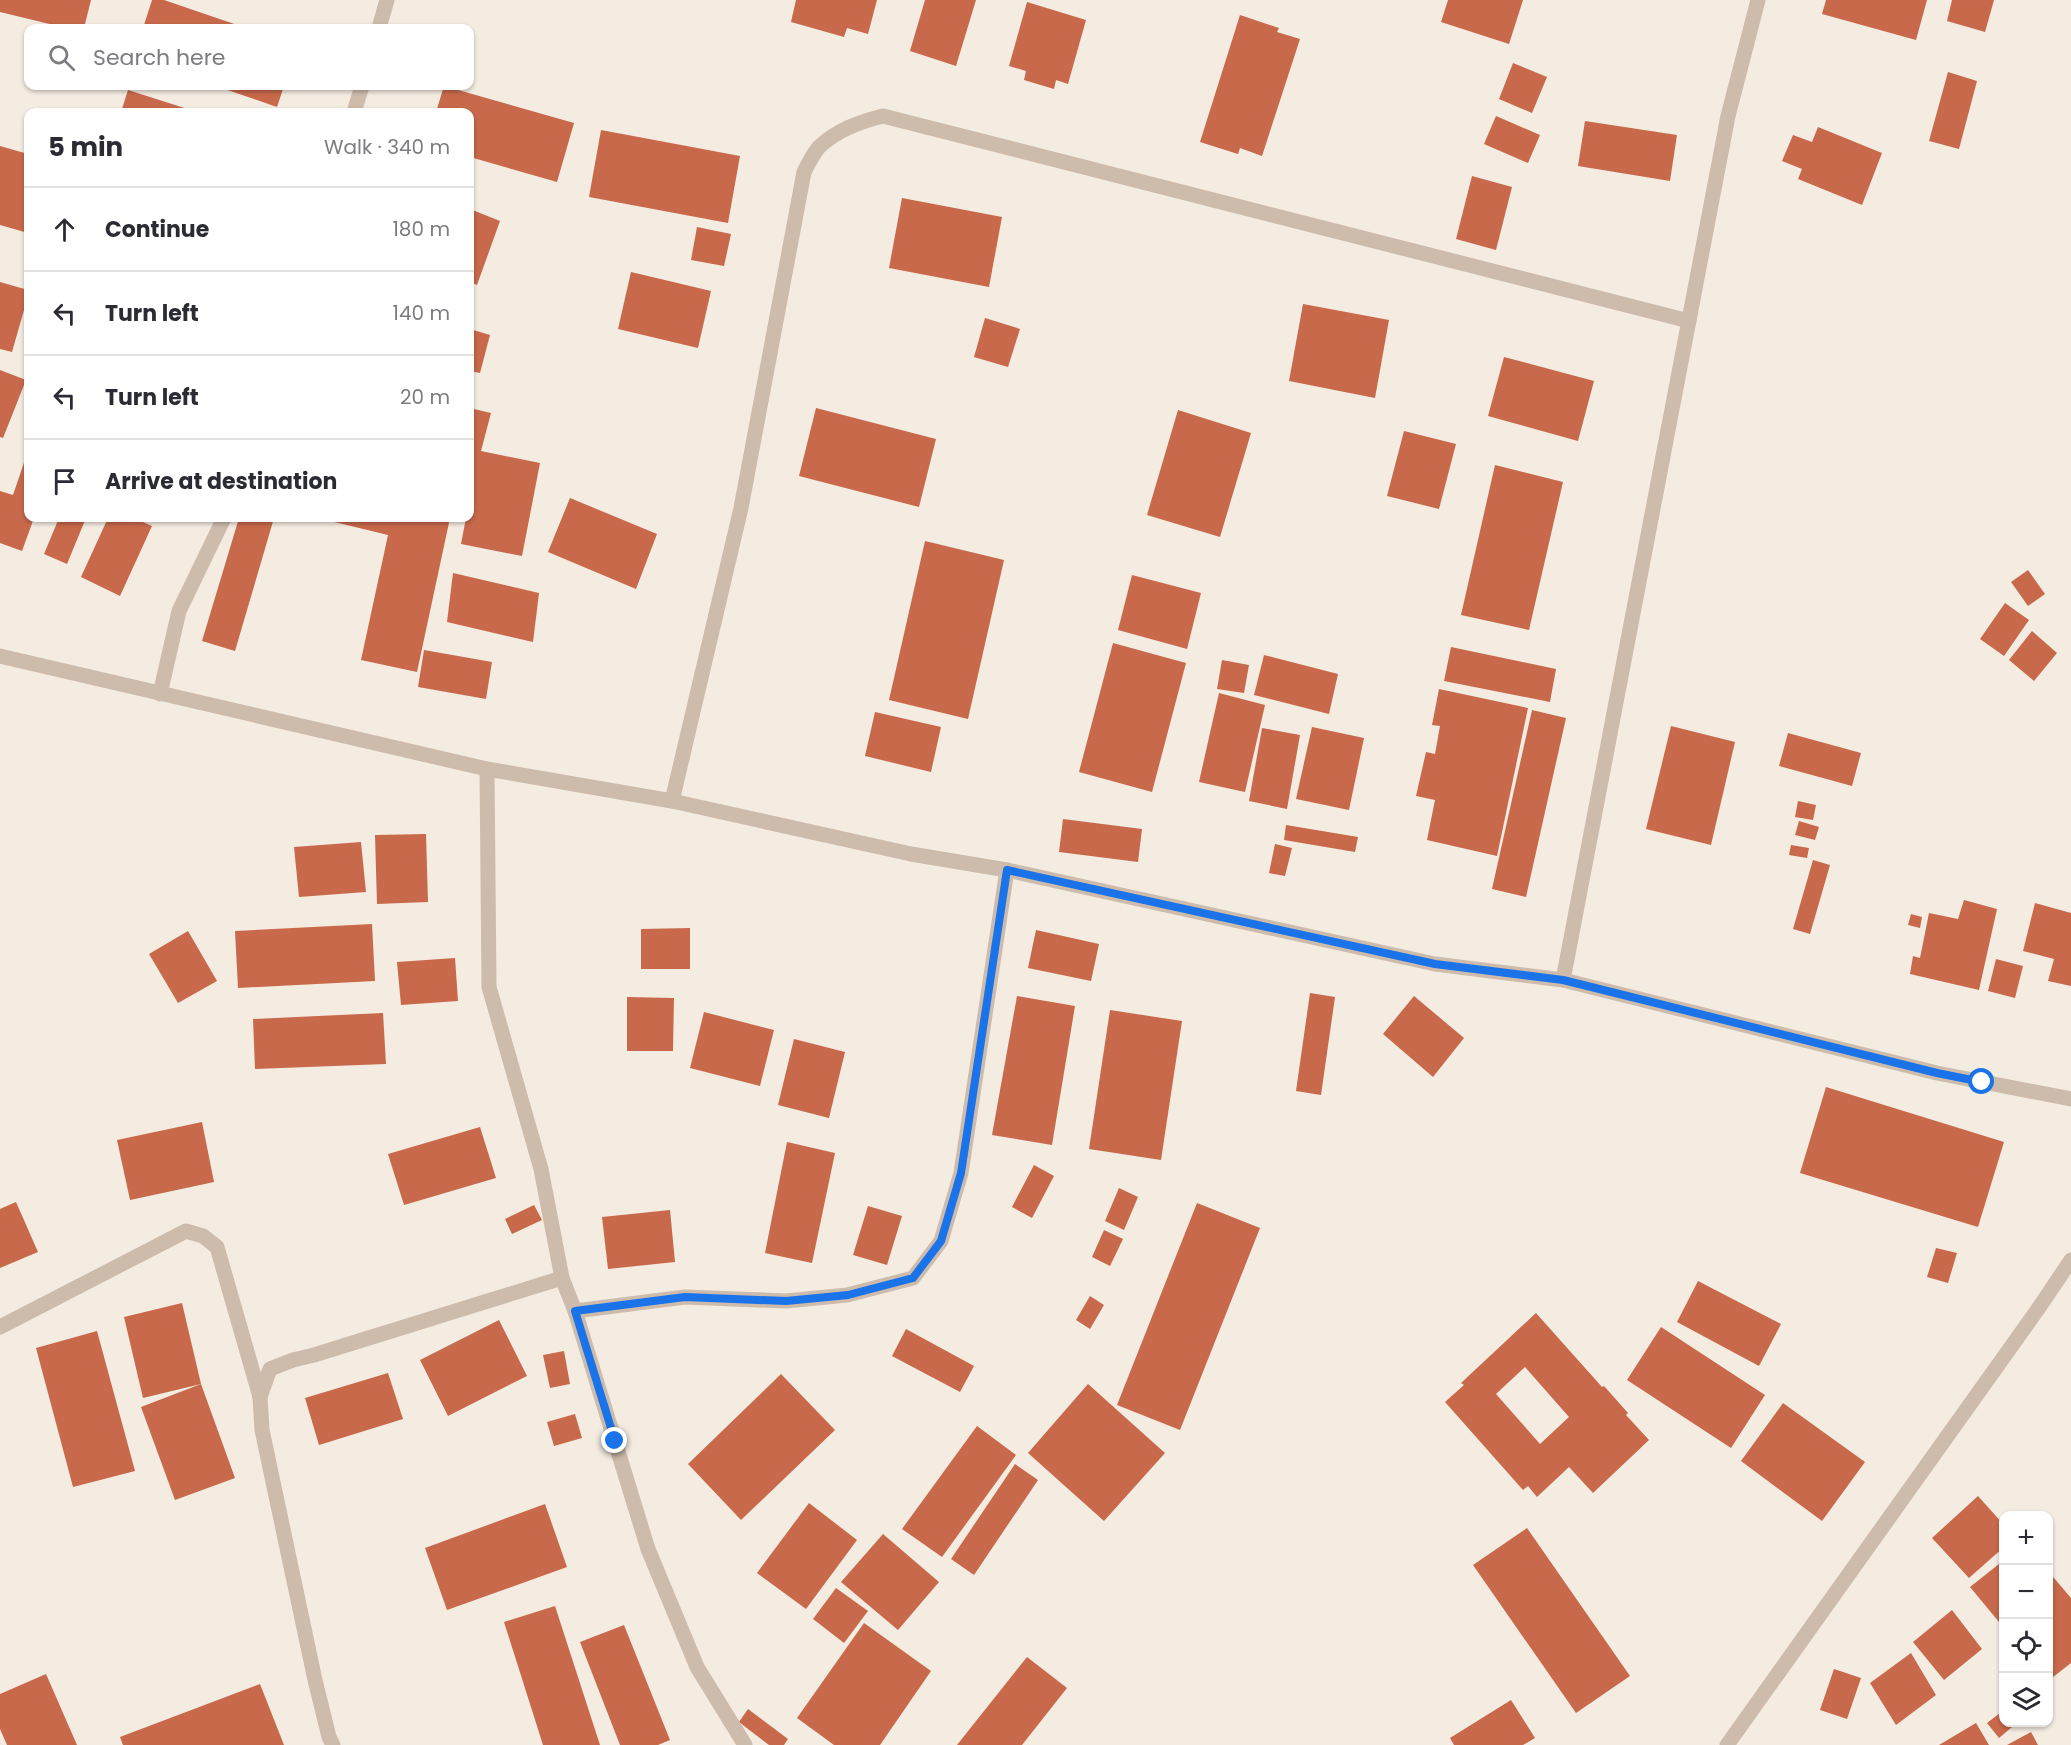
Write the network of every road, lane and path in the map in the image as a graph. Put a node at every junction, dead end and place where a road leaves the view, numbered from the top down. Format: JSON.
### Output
{"nodes":[{"id":1,"x":387,"y":0,"type":"edge"},
{"id":2,"x":1758,"y":0,"type":"edge"},
{"id":3,"x":380,"y":24,"type":"edge"},
{"id":4,"x":361,"y":90,"type":"edge"},
{"id":5,"x":355,"y":108,"type":"edge"},
{"id":6,"x":1689,"y":321,"type":"junction"},
{"id":7,"x":222,"y":522,"type":"edge"},
{"id":8,"x":0,"y":656,"type":"edge"},
{"id":9,"x":160,"y":694,"type":"junction"},
{"id":10,"x":487,"y":769,"type":"junction"},
{"id":11,"x":672,"y":801,"type":"junction"},
{"id":12,"x":1007,"y":870,"type":"junction"},
{"id":13,"x":1563,"y":980,"type":"junction"},
{"id":14,"x":2071,"y":1100,"type":"edge"},
{"id":15,"x":2071,"y":1260,"type":"edge"},
{"id":16,"x":562,"y":1278,"type":"junction"},
{"id":17,"x":575,"y":1311,"type":"junction"},
{"id":18,"x":0,"y":1328,"type":"edge"},
{"id":19,"x":260,"y":1397,"type":"junction"},
{"id":20,"x":1736,"y":1742,"type":"edge"},
{"id":21,"x":333,"y":1745,"type":"edge"},
{"id":22,"x":743,"y":1745,"type":"edge"}],
"edges":[{"from":1,"to":3,"type":"street"},
{"from":2,"to":6,"type":"street"},
{"from":4,"to":5,"type":"street"},
{"from":6,"to":11,"type":"street"},
{"from":6,"to":13,"type":"street"},
{"from":7,"to":9,"type":"street"},
{"from":8,"to":9,"type":"street"},
{"from":9,"to":10,"type":"street"},
{"from":10,"to":11,"type":"street"},
{"from":10,"to":16,"type":"street"},
{"from":11,"to":12,"type":"street"},
{"from":12,"to":13,"type":"street"},
{"from":12,"to":17,"type":"street"},
{"from":13,"to":14,"type":"street"},
{"from":15,"to":20,"type":"street"},
{"from":16,"to":17,"type":"street"},
{"from":16,"to":19,"type":"street"},
{"from":17,"to":22,"type":"street"},
{"from":18,"to":19,"type":"street"},
{"from":19,"to":21,"type":"street"}]}
